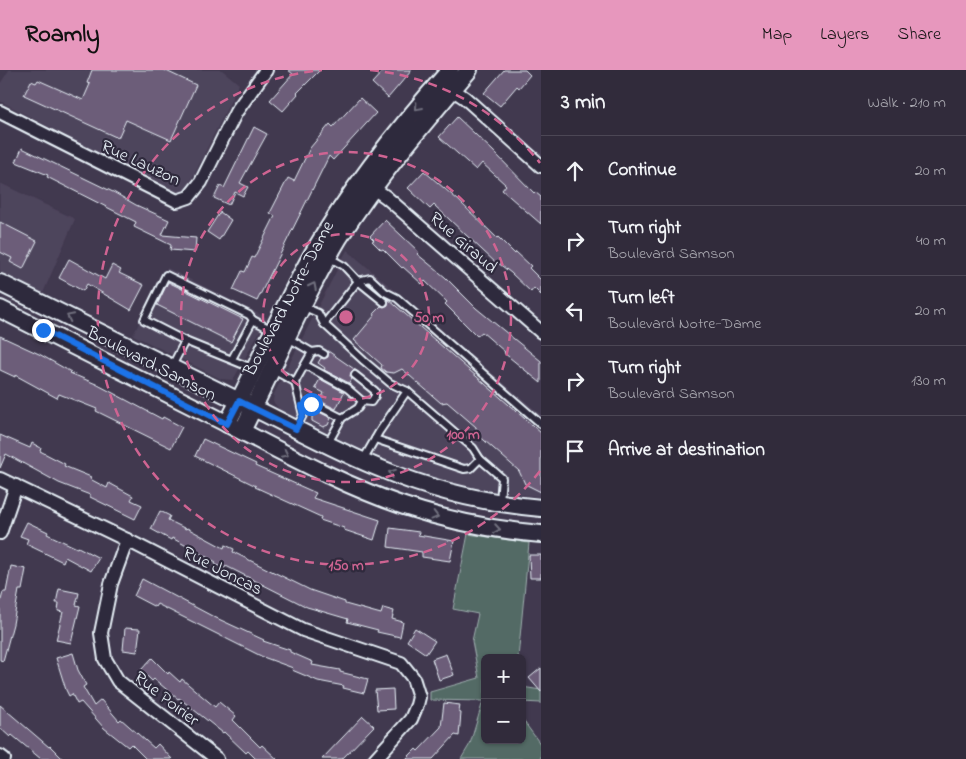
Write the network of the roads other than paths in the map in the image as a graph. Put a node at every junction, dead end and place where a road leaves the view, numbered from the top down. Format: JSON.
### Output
{"nodes":[{"id":1,"x":266,"y":70,"type":"edge"},
{"id":2,"x":469,"y":70,"type":"edge"},
{"id":3,"x":448,"y":80,"type":"edge"},
{"id":4,"x":0,"y":112,"type":"edge"},
{"id":5,"x":541,"y":166,"type":"edge"},
{"id":6,"x":368,"y":184,"type":"junction"},
{"id":7,"x":328,"y":257,"type":"junction"},
{"id":8,"x":358,"y":281,"type":"junction"},
{"id":9,"x":0,"y":283,"type":"edge"},
{"id":10,"x":384,"y":302,"type":"dead end"},
{"id":11,"x":296,"y":303,"type":"junction"},
{"id":12,"x":0,"y":309,"type":"edge"},
{"id":13,"x":252,"y":320,"type":"junction"},
{"id":14,"x":324,"y":324,"type":"junction"},
{"id":15,"x":541,"y":332,"type":"edge"},
{"id":16,"x":281,"y":335,"type":"junction"},
{"id":17,"x":185,"y":341,"type":"junction"},
{"id":18,"x":312,"y":352,"type":"junction"},
{"id":19,"x":324,"y":354,"type":"dead end"},
{"id":20,"x":232,"y":360,"type":"junction"},
{"id":21,"x":305,"y":365,"type":"junction"},
{"id":22,"x":172,"y":368,"type":"junction"},
{"id":23,"x":255,"y":370,"type":"junction"},
{"id":24,"x":272,"y":370,"type":"junction"},
{"id":25,"x":355,"y":375,"type":"dead end"},
{"id":26,"x":295,"y":382,"type":"junction"},
{"id":27,"x":408,"y":391,"type":"junction"},
{"id":28,"x":362,"y":401,"type":"junction"},
{"id":29,"x":246,"y":405,"type":"junction"},
{"id":30,"x":301,"y":406,"type":"junction"},
{"id":31,"x":342,"y":418,"type":"junction"},
{"id":32,"x":541,"y":424,"type":"edge"},
{"id":33,"x":234,"y":428,"type":"junction"},
{"id":34,"x":296,"y":429,"type":"junction"},
{"id":35,"x":375,"y":439,"type":"junction"},
{"id":36,"x":328,"y":444,"type":"junction"},
{"id":37,"x":480,"y":459,"type":"junction"},
{"id":38,"x":363,"y":461,"type":"junction"},
{"id":39,"x":0,"y":479,"type":"edge"},
{"id":40,"x":16,"y":486,"type":"junction"},
{"id":41,"x":500,"y":503,"type":"junction"},
{"id":42,"x":541,"y":508,"type":"edge"},
{"id":43,"x":0,"y":533,"type":"edge"},
{"id":44,"x":541,"y":534,"type":"edge"},
{"id":45,"x":127,"y":540,"type":"junction"},
{"id":46,"x":0,"y":756,"type":"edge"},
{"id":47,"x":4,"y":759,"type":"edge"},
{"id":48,"x":217,"y":759,"type":"edge"},
{"id":49,"x":375,"y":759,"type":"edge"}],
"edges":[{"from":1,"to":4,"type":"street","name":"Rue Lauzon"},
{"from":2,"to":3,"type":"street","name":"Boulevard Notre-Dame"},
{"from":3,"to":5,"type":"street"},
{"from":3,"to":6,"type":"street","name":"Boulevard Notre-Dame"},
{"from":6,"to":7,"type":"street","name":"Boulevard Notre-Dame"},
{"from":6,"to":11,"type":"street","name":"Boulevard Notre-Dame"},
{"from":6,"to":15,"type":"street","name":"Rue Giraud"},
{"from":7,"to":8,"type":"lane"},
{"from":11,"to":7,"type":"street","name":"Boulevard Notre-Dame","one_way":true},
{"from":8,"to":10,"type":"lane"},
{"from":8,"to":14,"type":"lane"},
{"from":8,"to":32,"type":"lane"},
{"from":22,"to":9,"type":"street","name":"Boulevard Samson","one_way":true},
{"from":11,"to":14,"type":"lane"},
{"from":11,"to":16,"type":"street","name":"Boulevard Notre-Dame"},
{"from":12,"to":33,"type":"street","name":"Boulevard Samson"},
{"from":13,"to":16,"type":"lane"},
{"from":13,"to":17,"type":"lane"},
{"from":13,"to":20,"type":"lane"},
{"from":14,"to":27,"type":"lane"},
{"from":16,"to":18,"type":"lane"},
{"from":16,"to":23,"type":"street","name":"Boulevard Notre-Dame"},
{"from":16,"to":24,"type":"street","name":"Boulevard Notre-Dame"},
{"from":17,"to":20,"type":"lane"},
{"from":17,"to":22,"type":"lane"},
{"from":18,"to":19,"type":"lane"},
{"from":18,"to":21,"type":"lane"},
{"from":20,"to":23,"type":"lane"},
{"from":21,"to":26,"type":"lane"},
{"from":21,"to":28,"type":"lane"},
{"from":22,"to":29,"type":"street","name":"Boulevard Samson"},
{"from":23,"to":29,"type":"street","name":"Boulevard Notre-Dame"},
{"from":24,"to":26,"type":"lane"},
{"from":24,"to":29,"type":"street","name":"Boulevard Notre-Dame"},
{"from":25,"to":28,"type":"lane"},
{"from":26,"to":30,"type":"lane"},
{"from":27,"to":35,"type":"lane"},
{"from":27,"to":37,"type":"lane"},
{"from":28,"to":31,"type":"lane"},
{"from":29,"to":33,"type":"street","name":"Boulevard Notre-Dame"},
{"from":29,"to":34,"type":"street","name":"Boulevard Samson"},
{"from":30,"to":31,"type":"lane"},
{"from":30,"to":34,"type":"lane"},
{"from":31,"to":36,"type":"lane"},
{"from":33,"to":44,"type":"street","name":"Boulevard Samson","one_way":true},
{"from":34,"to":36,"type":"street","name":"Boulevard Samson"},
{"from":35,"to":37,"type":"lane"},
{"from":35,"to":38,"type":"lane"},
{"from":36,"to":38,"type":"street","name":"Boulevard Samson"},
{"from":37,"to":41,"type":"lane"},
{"from":41,"to":38,"type":"street","name":"Boulevard Samson","one_way":true},
{"from":39,"to":40,"type":"street","name":"Rue Joncas"},
{"from":40,"to":43,"type":"street"},
{"from":40,"to":45,"type":"street","name":"Rue Joncas"},
{"from":41,"to":42,"type":"street","name":"Boulevard Samson"},
{"from":45,"to":48,"type":"street","name":"Rue Poirier"},
{"from":45,"to":49,"type":"street","name":"Rue Joncas"},
{"from":46,"to":47,"type":"street"}]}
